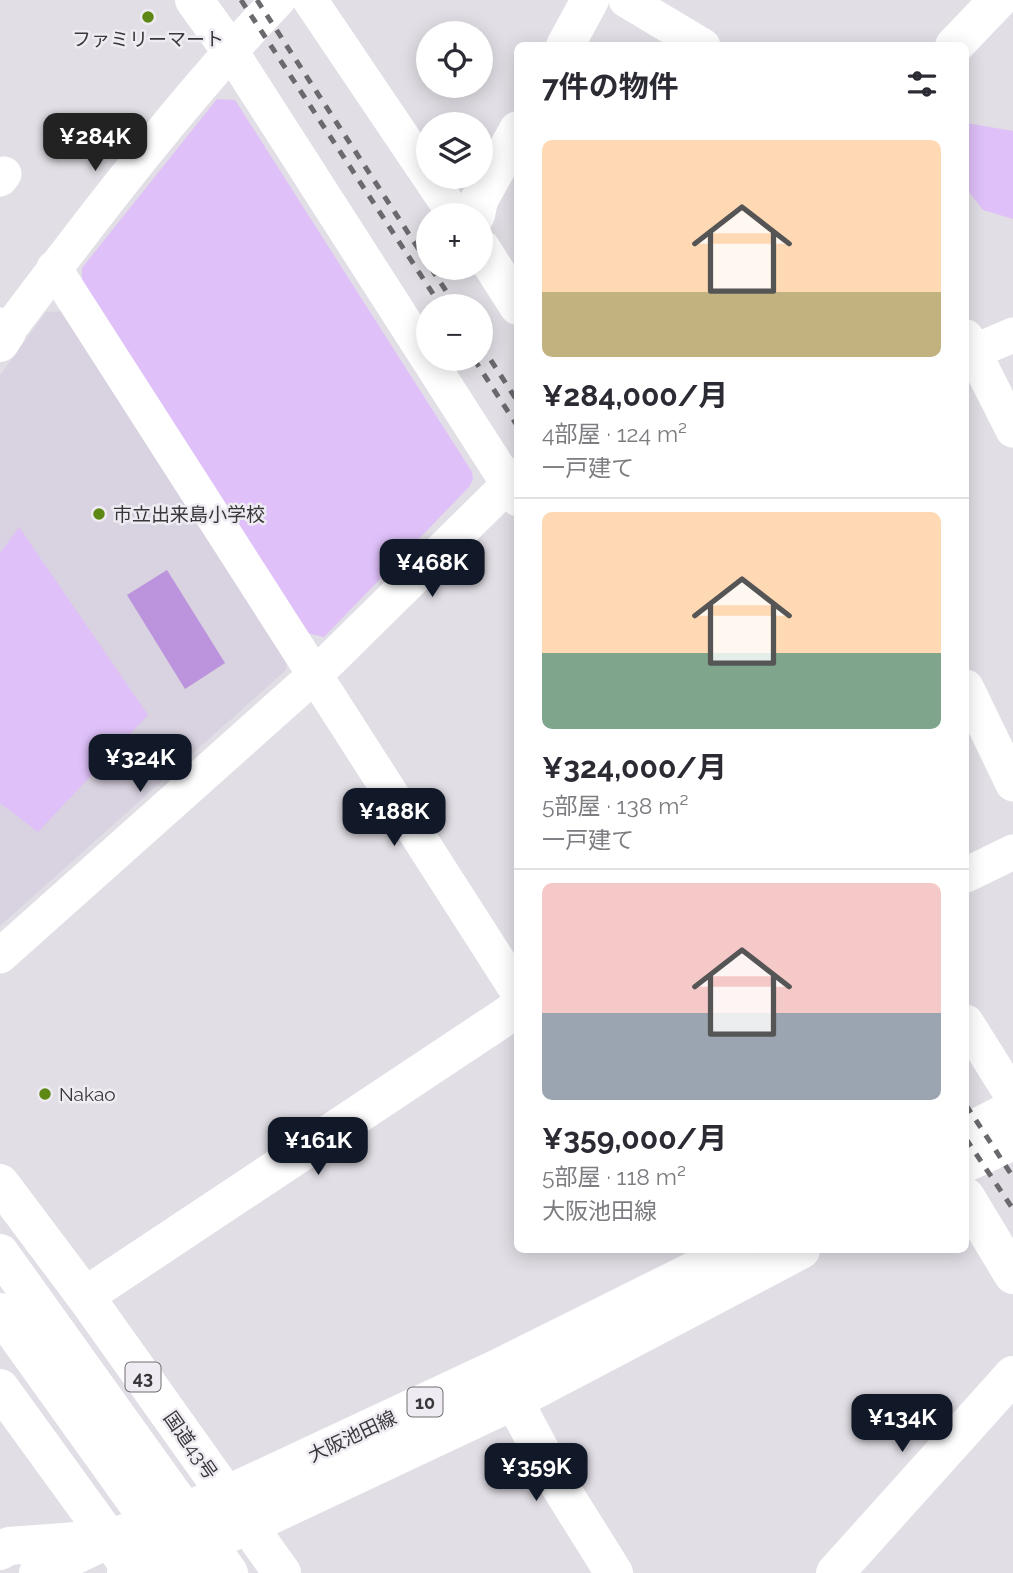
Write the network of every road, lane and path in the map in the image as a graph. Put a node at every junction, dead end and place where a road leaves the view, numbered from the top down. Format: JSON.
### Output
{"nodes":[{"id":1,"x":194,"y":0,"type":"edge"},
{"id":2,"x":278,"y":0,"type":"edge"},
{"id":3,"x":310,"y":0,"type":"edge"},
{"id":4,"x":590,"y":0,"type":"edge"},
{"id":5,"x":626,"y":0,"type":"edge"},
{"id":6,"x":998,"y":0,"type":"edge"},
{"id":7,"x":567,"y":42,"type":"edge"},
{"id":8,"x":696,"y":42,"type":"edge"},
{"id":9,"x":958,"y":42,"type":"edge"},
{"id":10,"x":230,"y":50,"type":"junction"},
{"id":11,"x":514,"y":137,"type":"edge"},
{"id":12,"x":446,"y":203,"type":"edge"},
{"id":13,"x":478,"y":203,"type":"edge"},
{"id":14,"x":493,"y":267,"type":"edge"},
{"id":15,"x":54,"y":268,"type":"junction"},
{"id":16,"x":514,"y":300,"type":"edge"},
{"id":17,"x":2,"y":333,"type":"edge"},
{"id":18,"x":1013,"y":335,"type":"edge"},
{"id":19,"x":969,"y":347,"type":"edge"},
{"id":20,"x":1013,"y":430,"type":"edge"},
{"id":21,"x":514,"y":484,"type":"edge"},
{"id":22,"x":514,"y":487,"type":"edge"},
{"id":23,"x":316,"y":674,"type":"junction"},
{"id":24,"x":969,"y":693,"type":"edge"},
{"id":25,"x":1013,"y":784,"type":"edge"},
{"id":26,"x":1013,"y":852,"type":"edge"},
{"id":27,"x":969,"y":874,"type":"edge"},
{"id":28,"x":0,"y":956,"type":"edge"},
{"id":29,"x":514,"y":986,"type":"edge"},
{"id":30,"x":514,"y":1011,"type":"edge"},
{"id":31,"x":969,"y":1027,"type":"edge"},
{"id":32,"x":1013,"y":1097,"type":"edge"},
{"id":33,"x":1013,"y":1109,"type":"edge"},
{"id":34,"x":969,"y":1131,"type":"edge"},
{"id":35,"x":1013,"y":1141,"type":"edge"},
{"id":36,"x":969,"y":1162,"type":"edge"},
{"id":37,"x":0,"y":1183,"type":"edge"},
{"id":38,"x":969,"y":1202,"type":"edge"},
{"id":39,"x":0,"y":1253,"type":"edge"},
{"id":40,"x":729,"y":1253,"type":"edge"},
{"id":41,"x":795,"y":1253,"type":"edge"},
{"id":42,"x":1013,"y":1275,"type":"edge"},
{"id":43,"x":85,"y":1296,"type":"junction"},
{"id":44,"x":0,"y":1312,"type":"edge"},
{"id":45,"x":1013,"y":1375,"type":"edge"},
{"id":46,"x":0,"y":1388,"type":"edge"},
{"id":47,"x":514,"y":1401,"type":"junction"},
{"id":48,"x":226,"y":1495,"type":"junction"},
{"id":49,"x":248,"y":1526,"type":"junction"},
{"id":50,"x":109,"y":1539,"type":"junction"},
{"id":51,"x":0,"y":1551,"type":"edge"},
{"id":52,"x":131,"y":1572,"type":"edge"},
{"id":53,"x":38,"y":1573,"type":"edge"},
{"id":54,"x":187,"y":1573,"type":"edge"},
{"id":55,"x":229,"y":1573,"type":"edge"},
{"id":56,"x":282,"y":1573,"type":"edge"},
{"id":57,"x":614,"y":1573,"type":"edge"},
{"id":58,"x":835,"y":1573,"type":"edge"}],
"edges":[{"from":1,"to":10,"type":"main road"},
{"from":2,"to":10,"type":"street"},
{"from":3,"to":12,"type":"street"},
{"from":4,"to":7,"type":"main road"},
{"from":5,"to":8,"type":"street"},
{"from":6,"to":9,"type":"main road"},
{"from":10,"to":15,"type":"street"},
{"from":10,"to":21,"type":"street"},
{"from":11,"to":13,"type":"main road"},
{"from":14,"to":16,"type":"main road"},
{"from":15,"to":17,"type":"street"},
{"from":15,"to":23,"type":"street"},
{"from":18,"to":19,"type":"street"},
{"from":19,"to":20,"type":"street"},
{"from":22,"to":23,"type":"street"},
{"from":23,"to":28,"type":"street"},
{"from":23,"to":29,"type":"street"},
{"from":24,"to":25,"type":"street"},
{"from":26,"to":27,"type":"street"},
{"from":30,"to":43,"type":"main road"},
{"from":31,"to":32,"type":"street"},
{"from":33,"to":34,"type":"main road"},
{"from":35,"to":36,"type":"main road"},
{"from":37,"to":43,"type":"main road","name":"国道43号","number":"43"},
{"from":38,"to":42,"type":"main road"},
{"from":39,"to":55,"type":"main road","number":"43"},
{"from":40,"to":48,"type":"main road","name":"大阪池田線","number":"10"},
{"from":41,"to":47,"type":"main road","name":"大阪池田線","number":"10"},
{"from":43,"to":48,"type":"main road","name":"国道43号","number":"43"},
{"from":44,"to":54,"type":"main road"},
{"from":45,"to":58,"type":"main road"},
{"from":46,"to":50,"type":"main road"},
{"from":47,"to":49,"type":"main road","name":"大阪池田線","number":"10"},
{"from":47,"to":57,"type":"main road"},
{"from":48,"to":49,"type":"main road","name":"国道43号","number":"43"},
{"from":48,"to":50,"type":"main road","name":"大阪池田線","number":"10"},
{"from":49,"to":52,"type":"main road","name":"大阪池田線","number":"10"},
{"from":49,"to":56,"type":"main road","name":"国道43号","number":"43"},
{"from":50,"to":51,"type":"main road"},
{"from":50,"to":52,"type":"main road"},
{"from":50,"to":53,"type":"main road","name":"大阪池田線","number":"10"}]}
